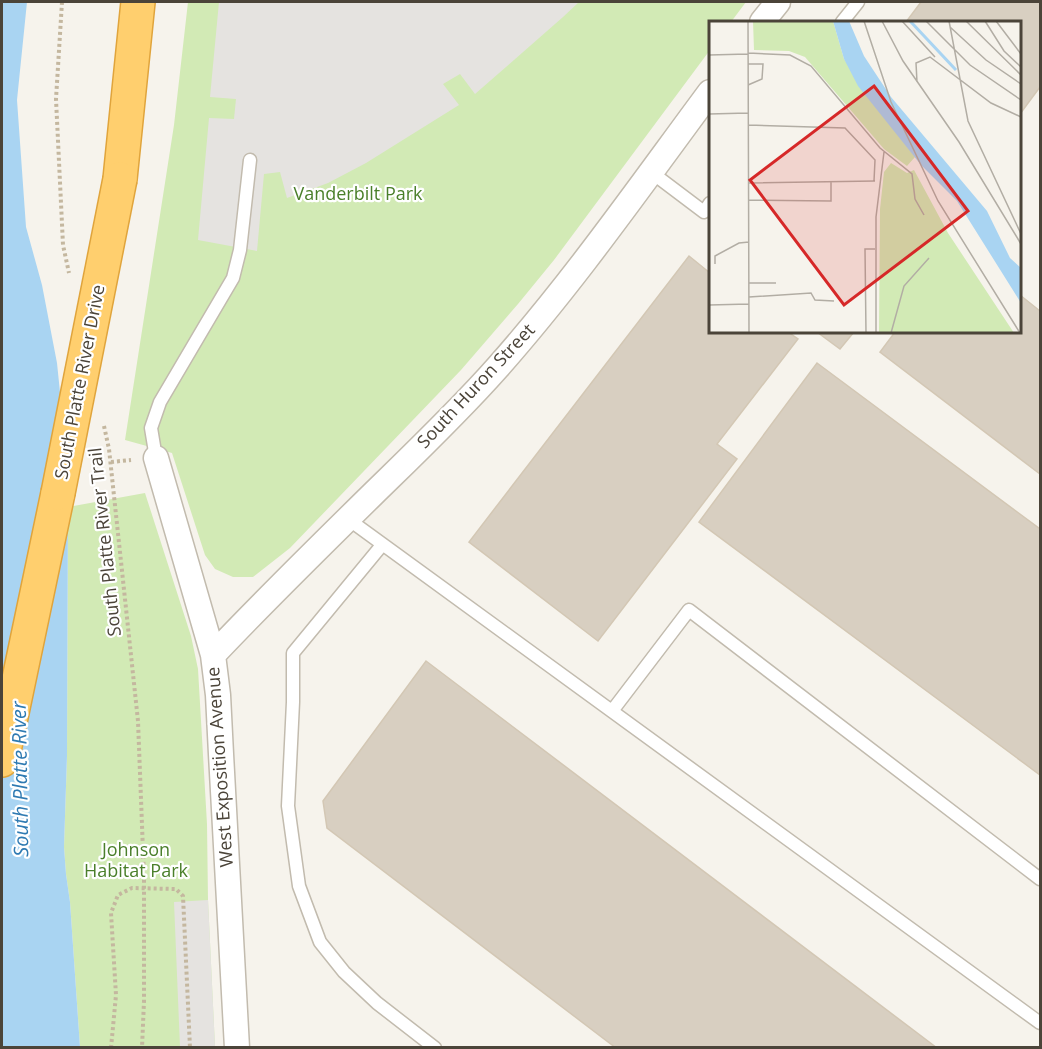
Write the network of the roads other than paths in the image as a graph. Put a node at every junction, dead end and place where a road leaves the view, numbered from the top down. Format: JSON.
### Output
{"nodes":[{"id":1,"x":138,"y":2,"type":"edge"},
{"id":2,"x":778,"y":2,"type":"edge"},
{"id":3,"x":858,"y":2,"type":"edge"},
{"id":4,"x":763,"y":21,"type":"edge"},
{"id":5,"x":843,"y":21,"type":"edge"},
{"id":6,"x":709,"y":95,"type":"edge"},
{"id":7,"x":250,"y":160,"type":"dead end"},
{"id":8,"x":651,"y":172,"type":"junction"},
{"id":9,"x":709,"y":205,"type":"edge"},
{"id":10,"x":156,"y":458,"type":"joint"},
{"id":11,"x":348,"y":519,"type":"junction"},
{"id":12,"x":382,"y":545,"type":"junction"},
{"id":13,"x":213,"y":655,"type":"junction"},
{"id":14,"x":612,"y":711,"type":"junction"},
{"id":15,"x":2,"y":760,"type":"edge"},
{"id":16,"x":1041,"y":879,"type":"edge"},
{"id":17,"x":1041,"y":1023,"type":"edge"},
{"id":18,"x":237,"y":1047,"type":"edge"},
{"id":19,"x":435,"y":1047,"type":"edge"}],
"edges":[{"from":1,"to":15,"type":"highway","name":"South Platte River Drive","bridge":true},
{"from":2,"to":4,"type":"street"},
{"from":3,"to":5,"type":"lane"},
{"from":6,"to":8,"type":"street","name":"South Huron Street"},
{"from":7,"to":10,"type":"lane"},
{"from":8,"to":9,"type":"lane"},
{"from":8,"to":11,"type":"street","name":"South Huron Street"},
{"from":10,"to":13,"type":"street","name":"West Exposition Avenue"},
{"from":11,"to":12,"type":"lane"},
{"from":11,"to":13,"type":"street","name":"South Huron Street"},
{"from":12,"to":14,"type":"lane"},
{"from":12,"to":19,"type":"lane"},
{"from":13,"to":18,"type":"street","name":"West Exposition Avenue"},
{"from":14,"to":16,"type":"lane"},
{"from":14,"to":17,"type":"lane"}]}
